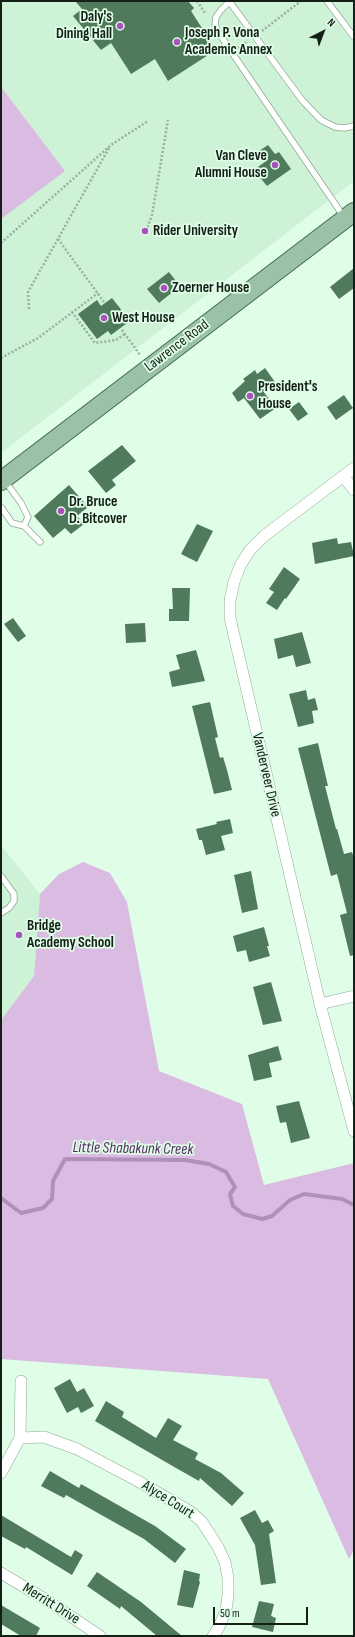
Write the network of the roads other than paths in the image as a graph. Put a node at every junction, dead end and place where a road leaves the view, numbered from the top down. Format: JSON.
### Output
{"nodes":[{"id":1,"x":229,"y":1,"type":"edge"},
{"id":2,"x":326,"y":1,"type":"edge"},
{"id":3,"x":354,"y":37,"type":"edge"},
{"id":4,"x":353,"y":128,"type":"edge"},
{"id":5,"x":350,"y":215,"type":"edge"},
{"id":6,"x":354,"y":468,"type":"edge"},
{"id":7,"x":343,"y":476,"type":"junction"},
{"id":8,"x":4,"y":477,"type":"edge"},
{"id":9,"x":354,"y":490,"type":"edge"},
{"id":10,"x":1,"y":507,"type":"edge"},
{"id":11,"x":24,"y":526,"type":"junction"},
{"id":12,"x":40,"y":542,"type":"dead end"},
{"id":13,"x":1,"y":876,"type":"edge"},
{"id":14,"x":1,"y":913,"type":"edge"},
{"id":15,"x":354,"y":996,"type":"edge"},
{"id":16,"x":320,"y":1004,"type":"junction"},
{"id":17,"x":354,"y":1131,"type":"edge"},
{"id":18,"x":21,"y":1381,"type":"dead end"},
{"id":19,"x":20,"y":1438,"type":"junction"},
{"id":20,"x":1,"y":1473,"type":"edge"},
{"id":21,"x":1,"y":1573,"type":"edge"},
{"id":22,"x":100,"y":1636,"type":"edge"},
{"id":23,"x":214,"y":1636,"type":"edge"}],
"edges":[{"from":1,"to":4,"type":"lane"},
{"from":1,"to":5,"type":"lane"},
{"from":2,"to":3,"type":"lane"},
{"from":5,"to":8,"type":"main road","name":"Lawrence Road"},
{"from":6,"to":7,"type":"street","name":"Vanderveer Drive"},
{"from":7,"to":9,"type":"street"},
{"from":7,"to":16,"type":"street","name":"Vanderveer Drive"},
{"from":8,"to":11,"type":"lane"},
{"from":10,"to":11,"type":"lane"},
{"from":11,"to":12,"type":"lane"},
{"from":13,"to":14,"type":"lane"},
{"from":15,"to":16,"type":"street"},
{"from":16,"to":17,"type":"street","name":"Vanderveer Drive"},
{"from":18,"to":19,"type":"street"},
{"from":19,"to":20,"type":"street"},
{"from":19,"to":23,"type":"street","name":"Alyce Court"},
{"from":21,"to":22,"type":"street","name":"Merritt Drive"}]}
